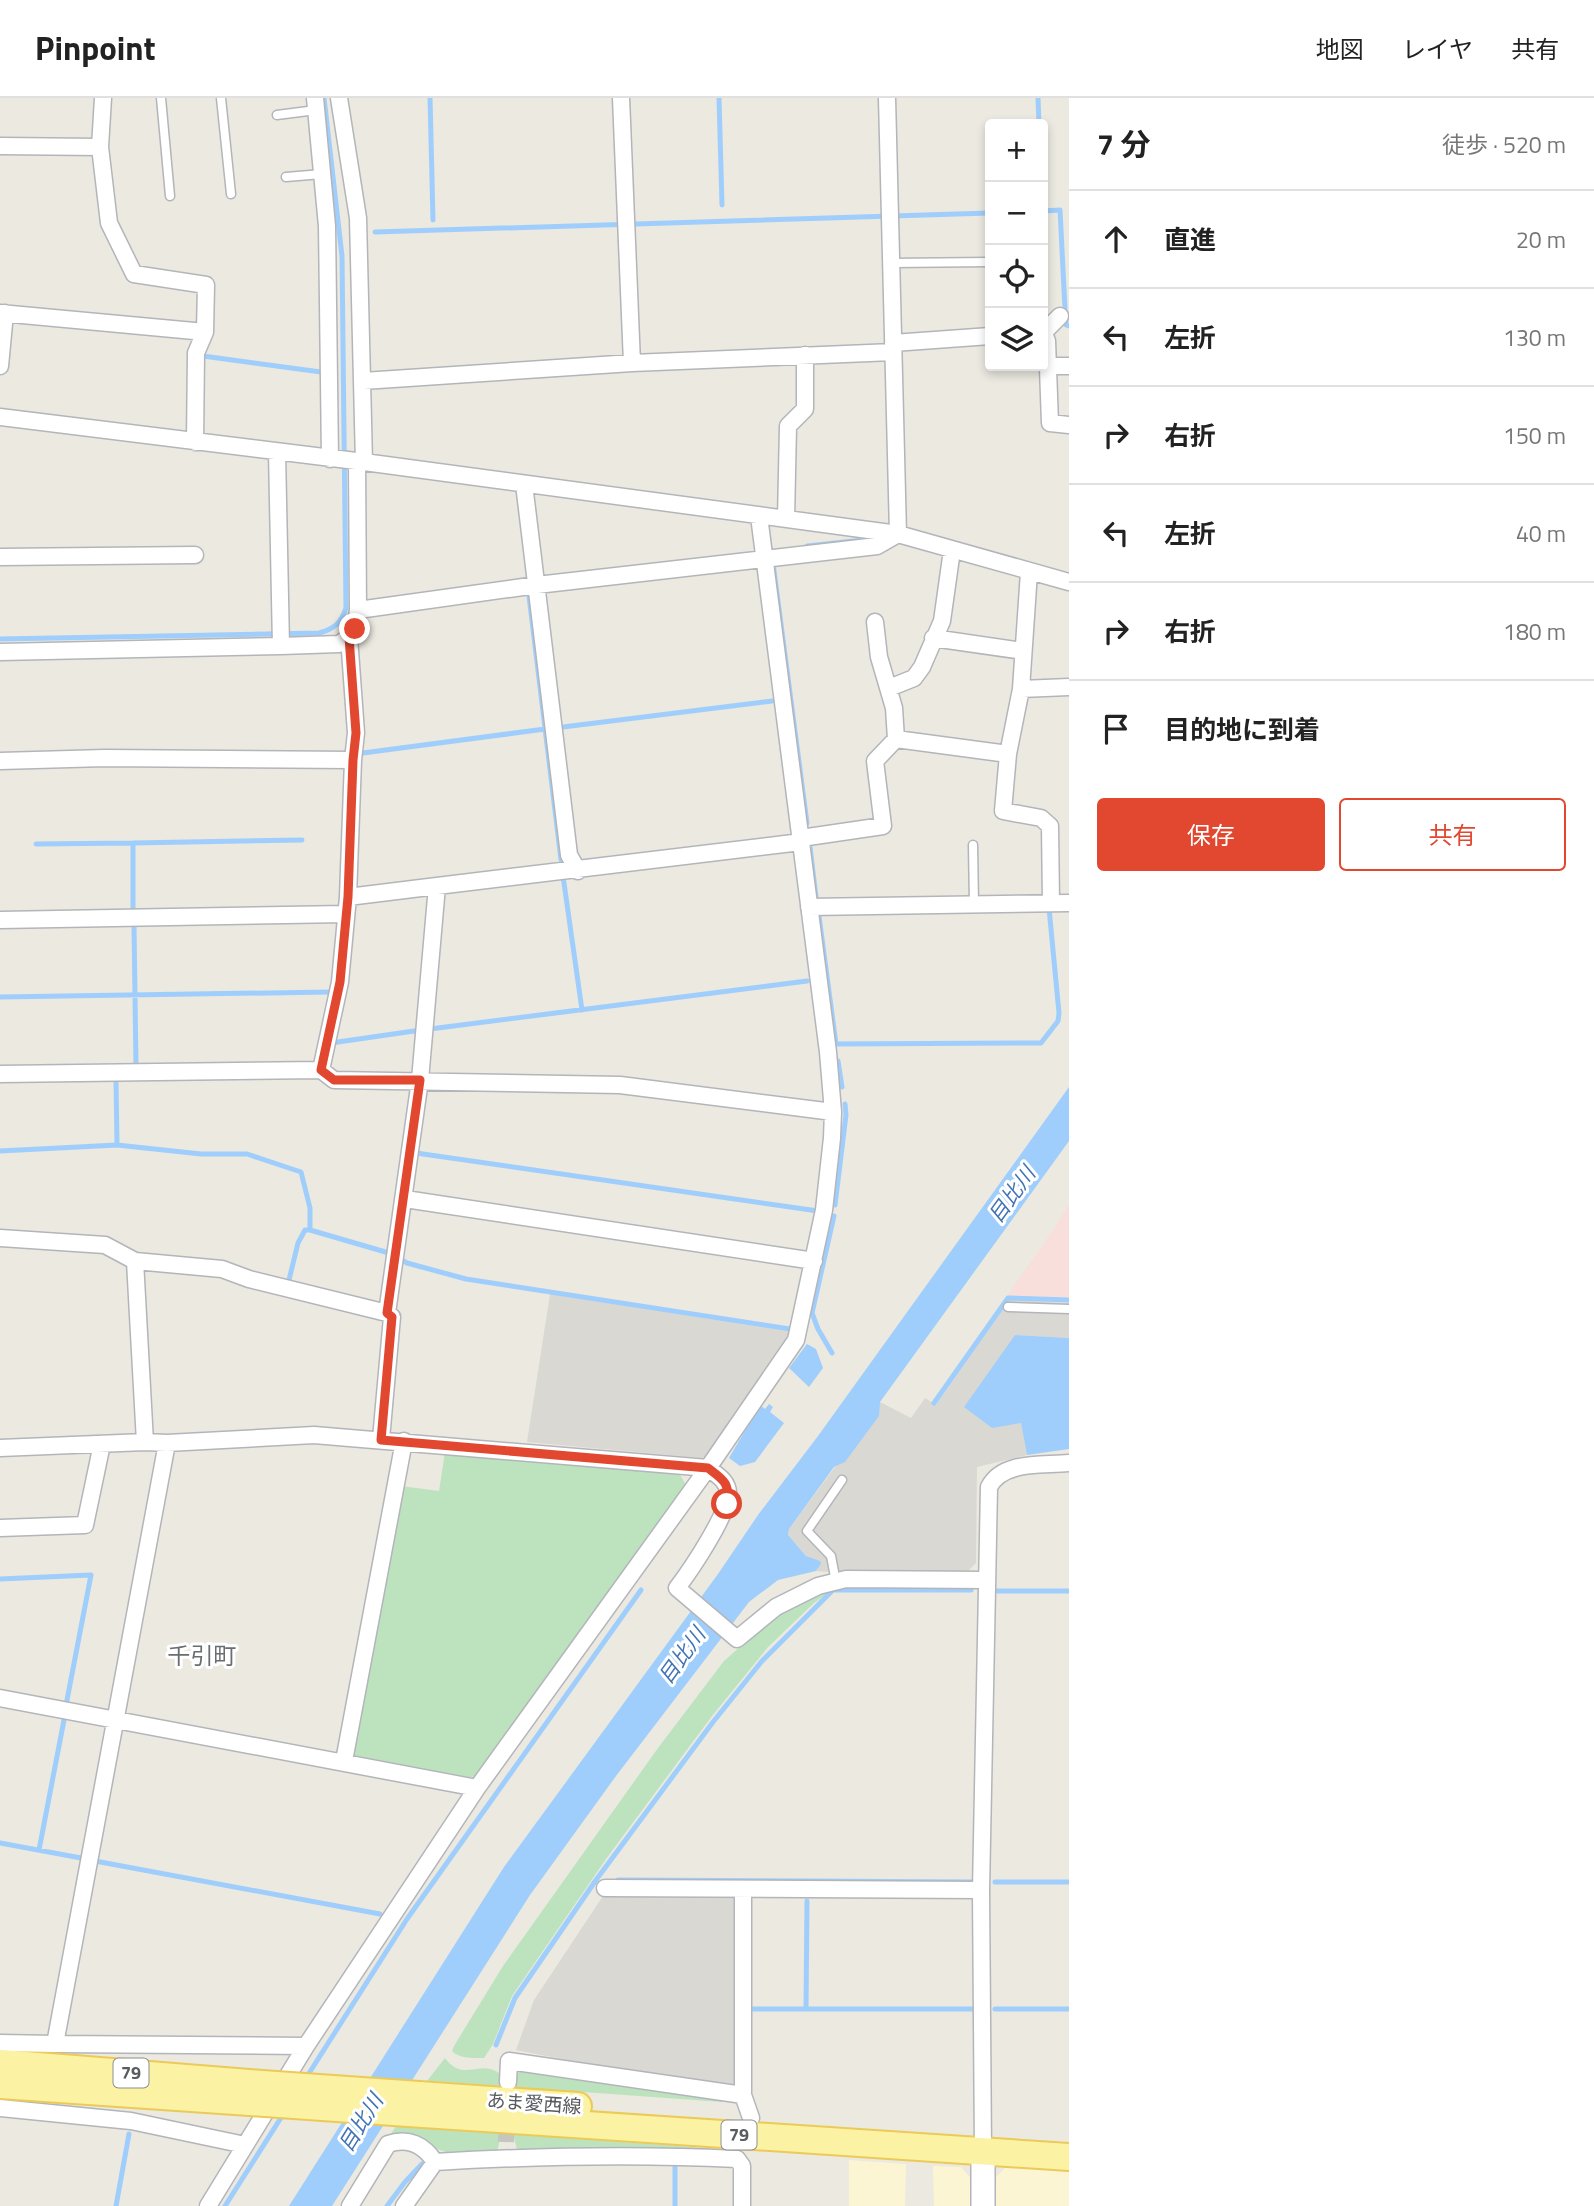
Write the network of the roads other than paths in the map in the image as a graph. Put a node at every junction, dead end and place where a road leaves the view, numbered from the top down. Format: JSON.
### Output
{"nodes":[{"id":1,"x":103,"y":98,"type":"edge"},
{"id":2,"x":161,"y":98,"type":"edge"},
{"id":3,"x":221,"y":98,"type":"edge"},
{"id":4,"x":339,"y":98,"type":"edge"},
{"id":5,"x":621,"y":98,"type":"edge"},
{"id":6,"x":887,"y":98,"type":"edge"},
{"id":7,"x":316,"y":104,"type":"edge"},
{"id":8,"x":277,"y":115,"type":"dead end"},
{"id":9,"x":0,"y":146,"type":"edge"},
{"id":10,"x":100,"y":147,"type":"junction"},
{"id":11,"x":324,"y":174,"type":"junction"},
{"id":12,"x":286,"y":177,"type":"dead end"},
{"id":13,"x":231,"y":194,"type":"dead end"},
{"id":14,"x":170,"y":196,"type":"dead end"},
{"id":15,"x":985,"y":262,"type":"edge"},
{"id":16,"x":891,"y":263,"type":"junction"},
{"id":17,"x":2,"y":313,"type":"edge"},
{"id":18,"x":1060,"y":316,"type":"dead end"},
{"id":19,"x":1048,"y":328,"type":"edge"},
{"id":20,"x":205,"y":332,"type":"junction"},
{"id":21,"x":985,"y":338,"type":"edge"},
{"id":22,"x":893,"y":347,"type":"junction"},
{"id":23,"x":805,"y":355,"type":"junction"},
{"id":24,"x":632,"y":363,"type":"junction"},
{"id":25,"x":0,"y":366,"type":"edge"},
{"id":26,"x":1048,"y":366,"type":"joint"},
{"id":27,"x":1069,"y":366,"type":"edge"},
{"id":28,"x":363,"y":381,"type":"junction"},
{"id":29,"x":0,"y":417,"type":"edge"},
{"id":30,"x":1069,"y":425,"type":"edge"},
{"id":31,"x":195,"y":442,"type":"junction"},
{"id":32,"x":276,"y":452,"type":"junction"},
{"id":33,"x":348,"y":461,"type":"junction"},
{"id":34,"x":524,"y":484,"type":"junction"},
{"id":35,"x":759,"y":516,"type":"junction"},
{"id":36,"x":786,"y":519,"type":"junction"},
{"id":37,"x":898,"y":534,"type":"junction"},
{"id":38,"x":952,"y":550,"type":"junction"},
{"id":39,"x":195,"y":555,"type":"dead end"},
{"id":40,"x":0,"y":557,"type":"edge"},
{"id":41,"x":765,"y":560,"type":"junction"},
{"id":42,"x":1029,"y":572,"type":"junction"},
{"id":43,"x":1069,"y":582,"type":"edge"},
{"id":44,"x":537,"y":585,"type":"junction"},
{"id":45,"x":358,"y":610,"type":"junction"},
{"id":46,"x":875,"y":622,"type":"dead end"},
{"id":47,"x":349,"y":637,"type":"junction"},
{"id":48,"x":933,"y":638,"type":"junction"},
{"id":49,"x":281,"y":639,"type":"junction"},
{"id":50,"x":1023,"y":651,"type":"junction"},
{"id":51,"x":0,"y":652,"type":"edge"},
{"id":52,"x":1069,"y":687,"type":"edge"},
{"id":53,"x":889,"y":688,"type":"junction"},
{"id":54,"x":1021,"y":689,"type":"junction"},
{"id":55,"x":896,"y":739,"type":"junction"},
{"id":56,"x":1008,"y":754,"type":"junction"},
{"id":57,"x":353,"y":760,"type":"junction"},
{"id":58,"x":0,"y":761,"type":"edge"},
{"id":59,"x":801,"y":840,"type":"junction"},
{"id":60,"x":973,"y":845,"type":"dead end"},
{"id":61,"x":578,"y":871,"type":"junction"},
{"id":62,"x":437,"y":886,"type":"junction"},
{"id":63,"x":348,"y":897,"type":"junction"},
{"id":64,"x":1051,"y":903,"type":"junction"},
{"id":65,"x":1069,"y":903,"type":"edge"},
{"id":66,"x":974,"y":905,"type":"junction"},
{"id":67,"x":809,"y":907,"type":"junction"},
{"id":68,"x":346,"y":914,"type":"junction"},
{"id":69,"x":0,"y":920,"type":"edge"},
{"id":70,"x":321,"y":1070,"type":"junction"},
{"id":71,"x":0,"y":1074,"type":"edge"},
{"id":72,"x":420,"y":1080,"type":"junction"},
{"id":73,"x":833,"y":1112,"type":"junction"},
{"id":74,"x":405,"y":1199,"type":"junction"},
{"id":75,"x":0,"y":1238,"type":"edge"},
{"id":76,"x":135,"y":1261,"type":"junction"},
{"id":77,"x":814,"y":1261,"type":"junction"},
{"id":78,"x":1008,"y":1307,"type":"dead end"},
{"id":79,"x":1069,"y":1309,"type":"edge"},
{"id":80,"x":387,"y":1313,"type":"junction"},
{"id":81,"x":381,"y":1440,"type":"junction"},
{"id":82,"x":404,"y":1441,"type":"junction"},
{"id":83,"x":145,"y":1442,"type":"junction"},
{"id":84,"x":167,"y":1443,"type":"junction"},
{"id":85,"x":102,"y":1444,"type":"junction"},
{"id":86,"x":0,"y":1448,"type":"edge"},
{"id":87,"x":1069,"y":1463,"type":"edge"},
{"id":88,"x":708,"y":1468,"type":"junction"},
{"id":89,"x":842,"y":1480,"type":"dead end"},
{"id":90,"x":0,"y":1528,"type":"edge"},
{"id":91,"x":986,"y":1580,"type":"junction"},
{"id":92,"x":836,"y":1582,"type":"junction"},
{"id":93,"x":0,"y":1698,"type":"edge"},
{"id":94,"x":116,"y":1720,"type":"junction"},
{"id":95,"x":344,"y":1761,"type":"junction"},
{"id":96,"x":477,"y":1788,"type":"junction"},
{"id":97,"x":605,"y":1888,"type":"dead end"},
{"id":98,"x":743,"y":1889,"type":"junction"},
{"id":99,"x":981,"y":1890,"type":"junction"},
{"id":100,"x":0,"y":2043,"type":"edge"},
{"id":101,"x":55,"y":2044,"type":"junction"},
{"id":102,"x":306,"y":2046,"type":"junction"},
{"id":103,"x":0,"y":2063,"type":"edge"},
{"id":104,"x":508,"y":2082,"type":"dead end"},
{"id":105,"x":0,"y":2085,"type":"edge"},
{"id":106,"x":256,"y":2093,"type":"junction"},
{"id":107,"x":0,"y":2108,"type":"edge"},
{"id":108,"x":749,"y":2116,"type":"junction"},
{"id":109,"x":1069,"y":2140,"type":"edge"},
{"id":110,"x":984,"y":2143,"type":"junction"},
{"id":111,"x":245,"y":2145,"type":"junction"},
{"id":112,"x":1069,"y":2157,"type":"edge"},
{"id":113,"x":737,"y":2159,"type":"junction"},
{"id":114,"x":435,"y":2162,"type":"junction"},
{"id":115,"x":208,"y":2206,"type":"edge"},
{"id":116,"x":350,"y":2206,"type":"edge"},
{"id":117,"x":404,"y":2206,"type":"edge"},
{"id":118,"x":742,"y":2206,"type":"edge"},
{"id":119,"x":984,"y":2206,"type":"edge"}],
"edges":[{"from":1,"to":10,"type":"street"},
{"from":2,"to":14,"type":"lane"},
{"from":3,"to":13,"type":"lane"},
{"from":4,"to":28,"type":"street"},
{"from":5,"to":24,"type":"street"},
{"from":6,"to":16,"type":"street"},
{"from":7,"to":8,"type":"lane"},
{"from":7,"to":11,"type":"street"},
{"from":9,"to":10,"type":"street"},
{"from":10,"to":20,"type":"street"},
{"from":11,"to":12,"type":"lane"},
{"from":11,"to":33,"type":"street"},
{"from":15,"to":16,"type":"lane"},
{"from":16,"to":22,"type":"street"},
{"from":17,"to":20,"type":"street"},
{"from":17,"to":25,"type":"street"},
{"from":18,"to":19,"type":"street"},
{"from":20,"to":31,"type":"street"},
{"from":21,"to":22,"type":"street"},
{"from":22,"to":23,"type":"street"},
{"from":22,"to":37,"type":"street"},
{"from":23,"to":24,"type":"street"},
{"from":23,"to":36,"type":"street"},
{"from":24,"to":28,"type":"street"},
{"from":26,"to":27,"type":"street"},
{"from":26,"to":30,"type":"street"},
{"from":28,"to":33,"type":"street"},
{"from":29,"to":31,"type":"street"},
{"from":31,"to":32,"type":"street"},
{"from":32,"to":33,"type":"street"},
{"from":32,"to":49,"type":"street"},
{"from":33,"to":34,"type":"street"},
{"from":33,"to":45,"type":"street"},
{"from":34,"to":35,"type":"street"},
{"from":34,"to":44,"type":"street"},
{"from":35,"to":36,"type":"street"},
{"from":35,"to":41,"type":"street"},
{"from":36,"to":37,"type":"street"},
{"from":37,"to":38,"type":"street"},
{"from":37,"to":41,"type":"street"},
{"from":38,"to":42,"type":"street"},
{"from":38,"to":48,"type":"street"},
{"from":39,"to":40,"type":"street"},
{"from":41,"to":44,"type":"street"},
{"from":41,"to":59,"type":"street"},
{"from":42,"to":43,"type":"street"},
{"from":42,"to":50,"type":"street"},
{"from":44,"to":45,"type":"street"},
{"from":44,"to":61,"type":"street"},
{"from":45,"to":47,"type":"street"},
{"from":46,"to":53,"type":"street"},
{"from":47,"to":49,"type":"street"},
{"from":47,"to":57,"type":"street"},
{"from":48,"to":50,"type":"street"},
{"from":48,"to":53,"type":"street"},
{"from":49,"to":51,"type":"street"},
{"from":50,"to":54,"type":"street"},
{"from":52,"to":54,"type":"street"},
{"from":53,"to":55,"type":"street"},
{"from":54,"to":56,"type":"street"},
{"from":55,"to":56,"type":"street"},
{"from":55,"to":59,"type":"street"},
{"from":56,"to":64,"type":"street"},
{"from":57,"to":58,"type":"street"},
{"from":57,"to":63,"type":"street"},
{"from":59,"to":61,"type":"street"},
{"from":59,"to":67,"type":"street"},
{"from":60,"to":66,"type":"lane"},
{"from":61,"to":62,"type":"street"},
{"from":62,"to":63,"type":"street"},
{"from":62,"to":72,"type":"street"},
{"from":63,"to":68,"type":"street"},
{"from":64,"to":65,"type":"street"},
{"from":64,"to":66,"type":"street"},
{"from":66,"to":67,"type":"street"},
{"from":67,"to":73,"type":"street"},
{"from":68,"to":69,"type":"street"},
{"from":68,"to":70,"type":"street"},
{"from":70,"to":71,"type":"street"},
{"from":70,"to":72,"type":"street"},
{"from":72,"to":73,"type":"street"},
{"from":72,"to":74,"type":"street"},
{"from":73,"to":77,"type":"street"},
{"from":74,"to":77,"type":"street"},
{"from":74,"to":80,"type":"street"},
{"from":75,"to":76,"type":"street"},
{"from":76,"to":80,"type":"street"},
{"from":76,"to":83,"type":"street"},
{"from":77,"to":88,"type":"street"},
{"from":78,"to":79,"type":"lane"},
{"from":80,"to":81,"type":"street"},
{"from":81,"to":82,"type":"street"},
{"from":81,"to":84,"type":"street"},
{"from":82,"to":88,"type":"street"},
{"from":82,"to":95,"type":"street"},
{"from":83,"to":84,"type":"street"},
{"from":83,"to":85,"type":"street"},
{"from":84,"to":94,"type":"street"},
{"from":85,"to":86,"type":"street"},
{"from":85,"to":90,"type":"street"},
{"from":87,"to":91,"type":"street"},
{"from":88,"to":92,"type":"street"},
{"from":88,"to":96,"type":"street"},
{"from":89,"to":92,"type":"lane"},
{"from":91,"to":92,"type":"street"},
{"from":91,"to":99,"type":"street"},
{"from":93,"to":94,"type":"street"},
{"from":94,"to":95,"type":"street"},
{"from":94,"to":101,"type":"street"},
{"from":95,"to":96,"type":"street"},
{"from":96,"to":102,"type":"street"},
{"from":97,"to":98,"type":"street"},
{"from":98,"to":99,"type":"street"},
{"from":98,"to":108,"type":"street"},
{"from":99,"to":110,"type":"street"},
{"from":100,"to":101,"type":"street"},
{"from":101,"to":102,"type":"street"},
{"from":102,"to":111,"type":"street"},
{"from":103,"to":106,"type":"main road","name":"あま愛西線","number":"79"},
{"from":104,"to":108,"type":"street"},
{"from":105,"to":106,"type":"main road","name":"あま愛西線","number":"79"},
{"from":106,"to":108,"type":"main road","name":"あま愛西線","number":"79","bridge":true},
{"from":107,"to":111,"type":"street"},
{"from":108,"to":110,"type":"main road","name":"あま愛西線","number":"79"},
{"from":108,"to":113,"type":"street"},
{"from":109,"to":110,"type":"main road","name":"あま愛西線","number":"79"},
{"from":110,"to":112,"type":"main road","name":"あま愛西線","number":"79"},
{"from":110,"to":119,"type":"street"},
{"from":111,"to":115,"type":"street"},
{"from":113,"to":114,"type":"street"},
{"from":113,"to":118,"type":"street"},
{"from":114,"to":116,"type":"street"},
{"from":114,"to":117,"type":"street"}]}
